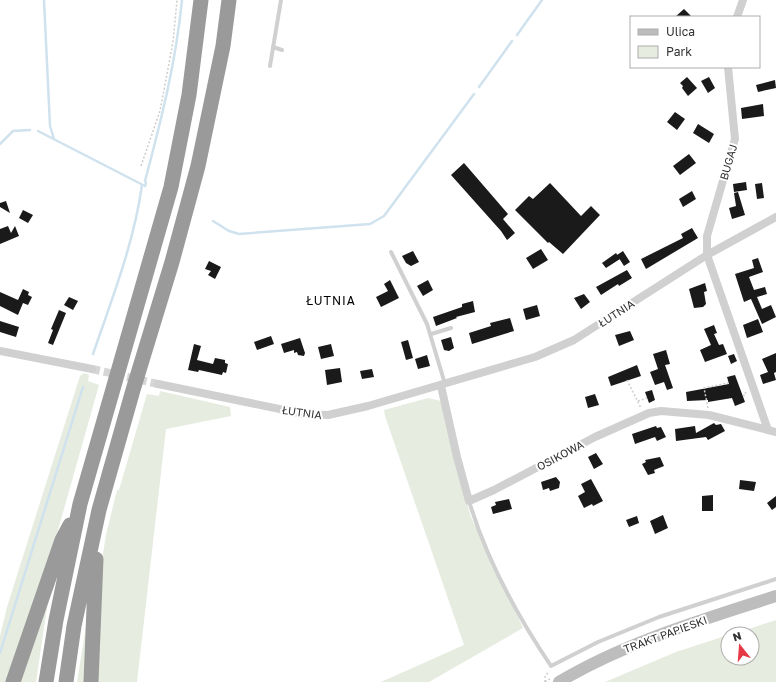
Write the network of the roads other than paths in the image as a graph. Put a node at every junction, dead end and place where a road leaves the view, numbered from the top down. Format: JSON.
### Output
{"nodes":[{"id":1,"x":202,"y":0,"type":"edge"},
{"id":2,"x":230,"y":0,"type":"edge"},
{"id":3,"x":281,"y":0,"type":"edge"},
{"id":4,"x":743,"y":0,"type":"edge"},
{"id":5,"x":737,"y":16,"type":"edge"},
{"id":6,"x":273,"y":47,"type":"junction"},
{"id":7,"x":282,"y":50,"type":"dead end"},
{"id":8,"x":270,"y":66,"type":"dead end"},
{"id":9,"x":728,"y":68,"type":"edge"},
{"id":10,"x":776,"y":217,"type":"edge"},
{"id":11,"x":390,"y":252,"type":"dead end"},
{"id":12,"x":707,"y":255,"type":"junction"},
{"id":13,"x":452,"y":328,"type":"dead end"},
{"id":14,"x":431,"y":334,"type":"junction"},
{"id":15,"x":0,"y":351,"type":"edge"},
{"id":16,"x":92,"y":369,"type":"tunnel mouth"},
{"id":17,"x":158,"y":384,"type":"tunnel mouth"},
{"id":18,"x":443,"y":385,"type":"junction"},
{"id":19,"x":772,"y":431,"type":"edge"},
{"id":20,"x":469,"y":501,"type":"junction"},
{"id":21,"x":80,"y":504,"type":"junction"},
{"id":22,"x":99,"y":510,"type":"junction"},
{"id":23,"x":776,"y":579,"type":"edge"},
{"id":24,"x":776,"y":596,"type":"edge"},
{"id":25,"x":564,"y":681,"type":"edge"},
{"id":26,"x":13,"y":682,"type":"edge"},
{"id":27,"x":46,"y":682,"type":"edge"},
{"id":28,"x":66,"y":682,"type":"edge"},
{"id":29,"x":91,"y":682,"type":"edge"}],
"edges":[{"from":1,"to":21,"type":"highway"},
{"from":2,"to":22,"type":"highway"},
{"from":3,"to":6,"type":"lane"},
{"from":4,"to":5,"type":"street"},
{"from":6,"to":7,"type":"lane"},
{"from":6,"to":8,"type":"lane"},
{"from":9,"to":12,"type":"street","name":"BUGAJ"},
{"from":10,"to":12,"type":"street","name":"ŁUTNIA"},
{"from":11,"to":14,"type":"lane"},
{"from":12,"to":18,"type":"street","name":"ŁUTNIA"},
{"from":12,"to":19,"type":"street","name":"OSIKOWA"},
{"from":13,"to":14,"type":"lane"},
{"from":14,"to":18,"type":"lane"},
{"from":15,"to":16,"type":"street"},
{"from":17,"to":18,"type":"street","name":"ŁUTNIA"},
{"from":18,"to":20,"type":"street"},
{"from":19,"to":20,"type":"street","name":"OSIKOWA"},
{"from":20,"to":23,"type":"lane"},
{"from":21,"to":26,"type":"highway"},
{"from":21,"to":27,"type":"highway"},
{"from":22,"to":28,"type":"highway"},
{"from":22,"to":29,"type":"highway"},
{"from":24,"to":25,"type":"street","name":"TRAKT PAPIESKI"}]}
